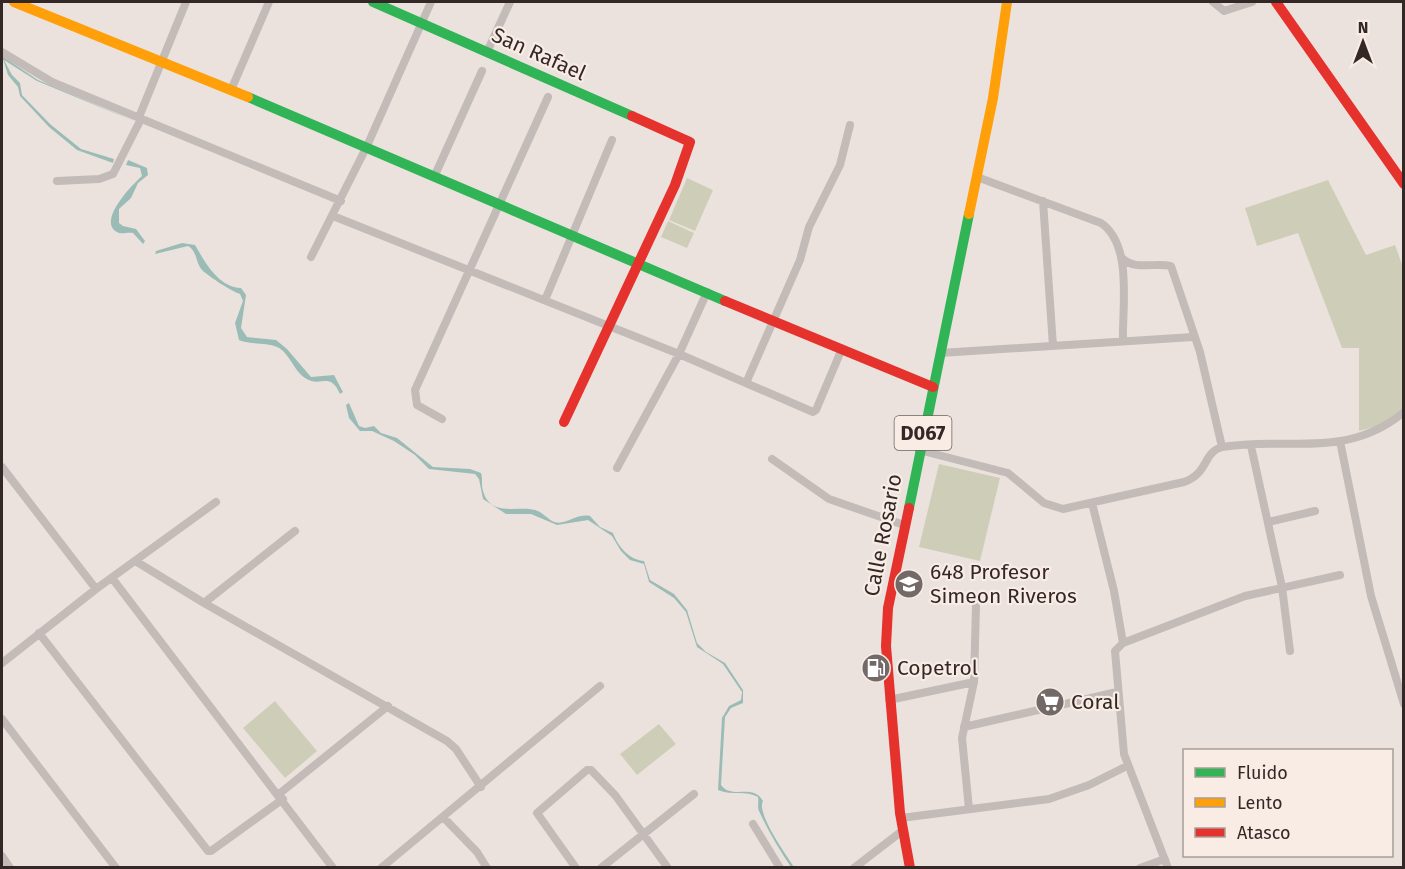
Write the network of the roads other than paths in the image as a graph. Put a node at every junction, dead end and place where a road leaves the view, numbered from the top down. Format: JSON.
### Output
{"nodes":[{"id":1,"x":14,"y":2,"type":"edge"},
{"id":2,"x":186,"y":2,"type":"edge"},
{"id":3,"x":269,"y":2,"type":"edge"},
{"id":4,"x":373,"y":2,"type":"edge"},
{"id":5,"x":431,"y":2,"type":"edge"},
{"id":6,"x":510,"y":2,"type":"edge"},
{"id":7,"x":1007,"y":2,"type":"edge"},
{"id":8,"x":1213,"y":2,"type":"edge"},
{"id":9,"x":1252,"y":2,"type":"edge"},
{"id":10,"x":1276,"y":2,"type":"edge"},
{"id":11,"x":420,"y":25,"type":"junction"},
{"id":12,"x":2,"y":52,"type":"edge"},
{"id":13,"x":487,"y":52,"type":"junction"},
{"id":14,"x":161,"y":64,"type":"junction"},
{"id":15,"x":482,"y":71,"type":"dead end"},
{"id":16,"x":231,"y":90,"type":"junction"},
{"id":17,"x":548,"y":97,"type":"dead end"},
{"id":18,"x":140,"y":118,"type":"junction"},
{"id":19,"x":849,"y":125,"type":"dead end"},
{"id":20,"x":612,"y":140,"type":"dead end"},
{"id":21,"x":366,"y":146,"type":"junction"},
{"id":22,"x":435,"y":175,"type":"junction"},
{"id":23,"x":976,"y":177,"type":"junction"},
{"id":24,"x":57,"y":181,"type":"dead end"},
{"id":25,"x":1404,"y":184,"type":"edge"},
{"id":26,"x":341,"y":201,"type":"junction"},
{"id":27,"x":1043,"y":201,"type":"junction"},
{"id":28,"x":500,"y":203,"type":"junction"},
{"id":29,"x":333,"y":216,"type":"junction"},
{"id":30,"x":572,"y":236,"type":"junction"},
{"id":31,"x":311,"y":256,"type":"dead end"},
{"id":32,"x":1122,"y":258,"type":"junction"},
{"id":33,"x":639,"y":262,"type":"junction"},
{"id":34,"x":470,"y":269,"type":"junction"},
{"id":35,"x":707,"y":292,"type":"junction"},
{"id":36,"x":545,"y":300,"type":"junction"},
{"id":37,"x":774,"y":320,"type":"junction"},
{"id":38,"x":610,"y":327,"type":"junction"},
{"id":39,"x":1193,"y":337,"type":"junction"},
{"id":40,"x":1123,"y":342,"type":"junction"},
{"id":41,"x":1053,"y":346,"type":"junction"},
{"id":42,"x":841,"y":351,"type":"junction"},
{"id":43,"x":940,"y":353,"type":"junction"},
{"id":44,"x":679,"y":354,"type":"junction"},
{"id":45,"x":746,"y":383,"type":"junction"},
{"id":46,"x":933,"y":387,"type":"junction"},
{"id":47,"x":1404,"y":412,"type":"edge"},
{"id":48,"x":442,"y":419,"type":"dead end"},
{"id":49,"x":564,"y":422,"type":"dead end"},
{"id":50,"x":1340,"y":441,"type":"junction"},
{"id":51,"x":1251,"y":446,"type":"junction"},
{"id":52,"x":1222,"y":447,"type":"junction"},
{"id":53,"x":920,"y":450,"type":"junction"},
{"id":54,"x":772,"y":459,"type":"dead end"},
{"id":55,"x":2,"y":467,"type":"edge"},
{"id":56,"x":617,"y":468,"type":"dead end"},
{"id":57,"x":216,"y":502,"type":"dead end"},
{"id":58,"x":1092,"y":503,"type":"junction"},
{"id":59,"x":1315,"y":511,"type":"dead end"},
{"id":60,"x":1268,"y":522,"type":"junction"},
{"id":61,"x":904,"y":525,"type":"junction"},
{"id":62,"x":295,"y":531,"type":"dead end"},
{"id":63,"x":137,"y":562,"type":"junction"},
{"id":64,"x":1340,"y":574,"type":"dead end"},
{"id":65,"x":112,"y":578,"type":"junction"},
{"id":66,"x":1282,"y":587,"type":"junction"},
{"id":67,"x":96,"y":589,"type":"junction"},
{"id":68,"x":204,"y":603,"type":"junction"},
{"id":69,"x":976,"y":606,"type":"dead end"},
{"id":70,"x":39,"y":633,"type":"junction"},
{"id":71,"x":1123,"y":642,"type":"junction"},
{"id":72,"x":1290,"y":651,"type":"dead end"},
{"id":73,"x":2,"y":663,"type":"edge"},
{"id":74,"x":974,"y":682,"type":"junction"},
{"id":75,"x":600,"y":686,"type":"dead end"},
{"id":76,"x":1117,"y":692,"type":"junction"},
{"id":77,"x":889,"y":700,"type":"junction"},
{"id":78,"x":1404,"y":704,"type":"edge"},
{"id":79,"x":388,"y":706,"type":"junction"},
{"id":80,"x":2,"y":718,"type":"edge"},
{"id":81,"x":964,"y":727,"type":"junction"},
{"id":82,"x":1127,"y":766,"type":"junction"},
{"id":83,"x":480,"y":787,"type":"junction"},
{"id":84,"x":694,"y":794,"type":"dead end"},
{"id":85,"x":281,"y":796,"type":"junction"},
{"id":86,"x":969,"y":809,"type":"junction"},
{"id":87,"x":442,"y":817,"type":"junction"},
{"id":88,"x":901,"y":818,"type":"junction"},
{"id":89,"x":753,"y":824,"type":"dead end"},
{"id":90,"x":902,"y":831,"type":"junction"},
{"id":91,"x":644,"y":834,"type":"junction"},
{"id":92,"x":2,"y":856,"type":"edge"},
{"id":93,"x":1165,"y":859,"type":"junction"},
{"id":94,"x":10,"y":867,"type":"edge"},
{"id":95,"x":116,"y":867,"type":"edge"},
{"id":96,"x":333,"y":867,"type":"edge"},
{"id":97,"x":381,"y":867,"type":"edge"},
{"id":98,"x":488,"y":867,"type":"edge"},
{"id":99,"x":575,"y":867,"type":"edge"},
{"id":100,"x":601,"y":867,"type":"edge"},
{"id":101,"x":668,"y":867,"type":"edge"},
{"id":102,"x":780,"y":867,"type":"edge"},
{"id":103,"x":854,"y":867,"type":"edge"},
{"id":104,"x":910,"y":867,"type":"edge"},
{"id":105,"x":1140,"y":867,"type":"edge"},
{"id":106,"x":1168,"y":867,"type":"edge"}],
"edges":[{"from":1,"to":14,"type":"street"},
{"from":2,"to":14,"type":"street"},
{"from":3,"to":16,"type":"street"},
{"from":4,"to":11,"type":"street","name":"San Rafael"},
{"from":5,"to":11,"type":"street"},
{"from":6,"to":13,"type":"street"},
{"from":7,"to":23,"type":"street","name":"Calle Rosario","number":"D067"},
{"from":8,"to":9,"type":"street"},
{"from":10,"to":25,"type":"street"},
{"from":11,"to":13,"type":"street","name":"San Rafael"},
{"from":11,"to":21,"type":"street"},
{"from":12,"to":18,"type":"street"},
{"from":13,"to":33,"type":"street","name":"San Rafael"},
{"from":14,"to":16,"type":"street"},
{"from":14,"to":18,"type":"street"},
{"from":15,"to":22,"type":"street"},
{"from":16,"to":21,"type":"street"},
{"from":17,"to":28,"type":"street"},
{"from":18,"to":24,"type":"street"},
{"from":18,"to":26,"type":"street"},
{"from":19,"to":37,"type":"street"},
{"from":20,"to":30,"type":"street"},
{"from":21,"to":22,"type":"street"},
{"from":21,"to":26,"type":"street"},
{"from":22,"to":28,"type":"street"},
{"from":23,"to":27,"type":"street"},
{"from":23,"to":43,"type":"street","name":"Calle Rosario","number":"D067"},
{"from":26,"to":29,"type":"street"},
{"from":27,"to":32,"type":"street"},
{"from":27,"to":41,"type":"street"},
{"from":28,"to":30,"type":"street"},
{"from":28,"to":34,"type":"street"},
{"from":29,"to":31,"type":"street"},
{"from":29,"to":34,"type":"street"},
{"from":30,"to":33,"type":"street"},
{"from":30,"to":36,"type":"street"},
{"from":32,"to":39,"type":"street"},
{"from":32,"to":40,"type":"street"},
{"from":33,"to":35,"type":"street"},
{"from":33,"to":38,"type":"street"},
{"from":34,"to":36,"type":"street"},
{"from":34,"to":48,"type":"street"},
{"from":35,"to":37,"type":"street"},
{"from":35,"to":44,"type":"street"},
{"from":36,"to":38,"type":"street"},
{"from":37,"to":42,"type":"street"},
{"from":37,"to":45,"type":"street"},
{"from":38,"to":44,"type":"street"},
{"from":38,"to":49,"type":"street"},
{"from":39,"to":40,"type":"street"},
{"from":39,"to":52,"type":"street"},
{"from":40,"to":41,"type":"street"},
{"from":41,"to":43,"type":"street"},
{"from":42,"to":45,"type":"street"},
{"from":42,"to":46,"type":"street"},
{"from":43,"to":46,"type":"street","name":"Calle Rosario","number":"D067"},
{"from":44,"to":45,"type":"street"},
{"from":44,"to":56,"type":"street"},
{"from":46,"to":53,"type":"street","name":"Calle Rosario","number":"D067"},
{"from":47,"to":50,"type":"street"},
{"from":50,"to":51,"type":"street"},
{"from":50,"to":78,"type":"street"},
{"from":51,"to":52,"type":"street"},
{"from":51,"to":60,"type":"street"},
{"from":52,"to":58,"type":"street"},
{"from":53,"to":58,"type":"street"},
{"from":53,"to":61,"type":"street","name":"Calle Rosario","number":"D067"},
{"from":54,"to":61,"type":"street"},
{"from":55,"to":67,"type":"street"},
{"from":57,"to":63,"type":"street"},
{"from":58,"to":71,"type":"street"},
{"from":59,"to":60,"type":"street"},
{"from":60,"to":66,"type":"street"},
{"from":61,"to":77,"type":"street","name":"Calle Rosario","number":"D067"},
{"from":62,"to":68,"type":"street"},
{"from":63,"to":65,"type":"street"},
{"from":63,"to":68,"type":"street"},
{"from":64,"to":66,"type":"street"},
{"from":65,"to":67,"type":"street"},
{"from":65,"to":85,"type":"street"},
{"from":66,"to":71,"type":"street"},
{"from":66,"to":72,"type":"street"},
{"from":67,"to":70,"type":"street"},
{"from":68,"to":79,"type":"street"},
{"from":69,"to":74,"type":"street"},
{"from":70,"to":73,"type":"street"},
{"from":70,"to":85,"type":"street"},
{"from":71,"to":76,"type":"street"},
{"from":74,"to":77,"type":"street"},
{"from":74,"to":81,"type":"street"},
{"from":75,"to":83,"type":"street"},
{"from":76,"to":81,"type":"street"},
{"from":76,"to":82,"type":"street"},
{"from":77,"to":88,"type":"street","name":"Calle Rosario","number":"D067"},
{"from":79,"to":83,"type":"street"},
{"from":79,"to":85,"type":"street"},
{"from":80,"to":95,"type":"street"},
{"from":81,"to":86,"type":"street"},
{"from":82,"to":86,"type":"street"},
{"from":82,"to":93,"type":"street"},
{"from":83,"to":87,"type":"street"},
{"from":84,"to":91,"type":"street"},
{"from":85,"to":96,"type":"street"},
{"from":86,"to":88,"type":"street"},
{"from":87,"to":97,"type":"street"},
{"from":87,"to":98,"type":"street"},
{"from":88,"to":90,"type":"street","name":"Calle Rosario","number":"D067"},
{"from":89,"to":102,"type":"street"},
{"from":90,"to":103,"type":"street"},
{"from":90,"to":104,"type":"street","name":"Calle Rosario","number":"D067"},
{"from":91,"to":99,"type":"street"},
{"from":91,"to":100,"type":"street"},
{"from":91,"to":101,"type":"street"},
{"from":92,"to":94,"type":"street"},
{"from":93,"to":105,"type":"street"},
{"from":93,"to":106,"type":"street"}]}
